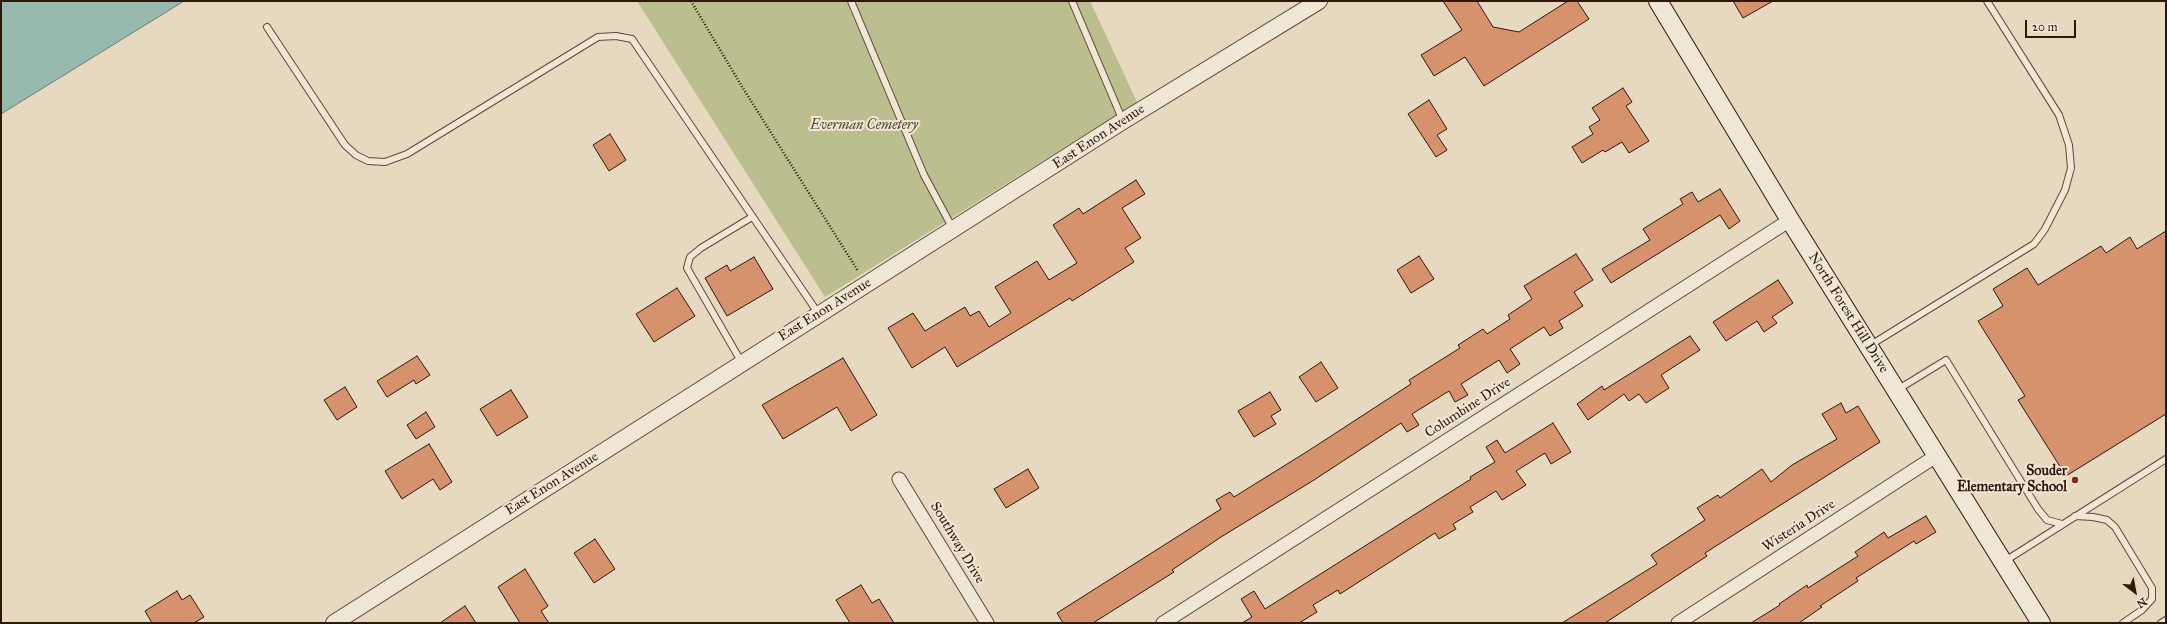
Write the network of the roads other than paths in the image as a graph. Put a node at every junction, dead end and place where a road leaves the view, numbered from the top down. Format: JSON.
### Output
{"nodes":[{"id":1,"x":851,"y":1,"type":"edge"},
{"id":2,"x":1072,"y":1,"type":"edge"},
{"id":3,"x":1319,"y":1,"type":"edge"},
{"id":4,"x":1658,"y":1,"type":"edge"},
{"id":5,"x":1987,"y":1,"type":"edge"},
{"id":6,"x":267,"y":27,"type":"dead end"},
{"id":7,"x":1123,"y":121,"type":"junction"},
{"id":8,"x":752,"y":216,"type":"junction"},
{"id":9,"x":1790,"y":220,"type":"junction"},
{"id":10,"x":954,"y":230,"type":"junction"},
{"id":11,"x":819,"y":314,"type":"junction"},
{"id":12,"x":1869,"y":347,"type":"junction"},
{"id":13,"x":742,"y":363,"type":"junction"},
{"id":14,"x":1896,"y":390,"type":"junction"},
{"id":15,"x":1936,"y":456,"type":"junction"},
{"id":16,"x":2166,"y":459,"type":"edge"},
{"id":17,"x":899,"y":479,"type":"dead end"},
{"id":18,"x":2075,"y":516,"type":"junction"},
{"id":19,"x":2062,"y":524,"type":"junction"},
{"id":20,"x":2003,"y":562,"type":"junction"},
{"id":21,"x":2166,"y":620,"type":"edge"},
{"id":22,"x":334,"y":623,"type":"edge"},
{"id":23,"x":987,"y":623,"type":"edge"},
{"id":24,"x":1163,"y":623,"type":"edge"},
{"id":25,"x":1678,"y":623,"type":"edge"},
{"id":26,"x":2041,"y":623,"type":"edge"},
{"id":27,"x":2123,"y":623,"type":"edge"},
{"id":28,"x":2161,"y":623,"type":"edge"}],
"edges":[{"from":1,"to":10,"type":"lane"},
{"from":2,"to":7,"type":"lane"},
{"from":3,"to":7,"type":"street","name":"East Enon Avenue"},
{"from":4,"to":9,"type":"main road","name":"North Forest Hill Drive"},
{"from":5,"to":12,"type":"lane"},
{"from":6,"to":8,"type":"lane"},
{"from":7,"to":10,"type":"street","name":"East Enon Avenue"},
{"from":8,"to":11,"type":"lane"},
{"from":8,"to":13,"type":"lane"},
{"from":9,"to":12,"type":"main road","name":"North Forest Hill Drive"},
{"from":9,"to":24,"type":"street","name":"Columbine Drive"},
{"from":10,"to":11,"type":"street","name":"East Enon Avenue"},
{"from":11,"to":13,"type":"street","name":"East Enon Avenue"},
{"from":12,"to":14,"type":"main road","name":"North Forest Hill Drive"},
{"from":13,"to":22,"type":"street","name":"East Enon Avenue"},
{"from":14,"to":15,"type":"main road","name":"North Forest Hill Drive"},
{"from":14,"to":19,"type":"lane"},
{"from":15,"to":20,"type":"main road","name":"North Forest Hill Drive"},
{"from":15,"to":25,"type":"street","name":"Wisteria Drive"},
{"from":16,"to":18,"type":"lane"},
{"from":17,"to":23,"type":"street","name":"Southway Drive"},
{"from":18,"to":19,"type":"lane"},
{"from":18,"to":27,"type":"lane"},
{"from":19,"to":20,"type":"lane"},
{"from":20,"to":26,"type":"main road","name":"North Forest Hill Drive"},
{"from":21,"to":28,"type":"lane"}]}
